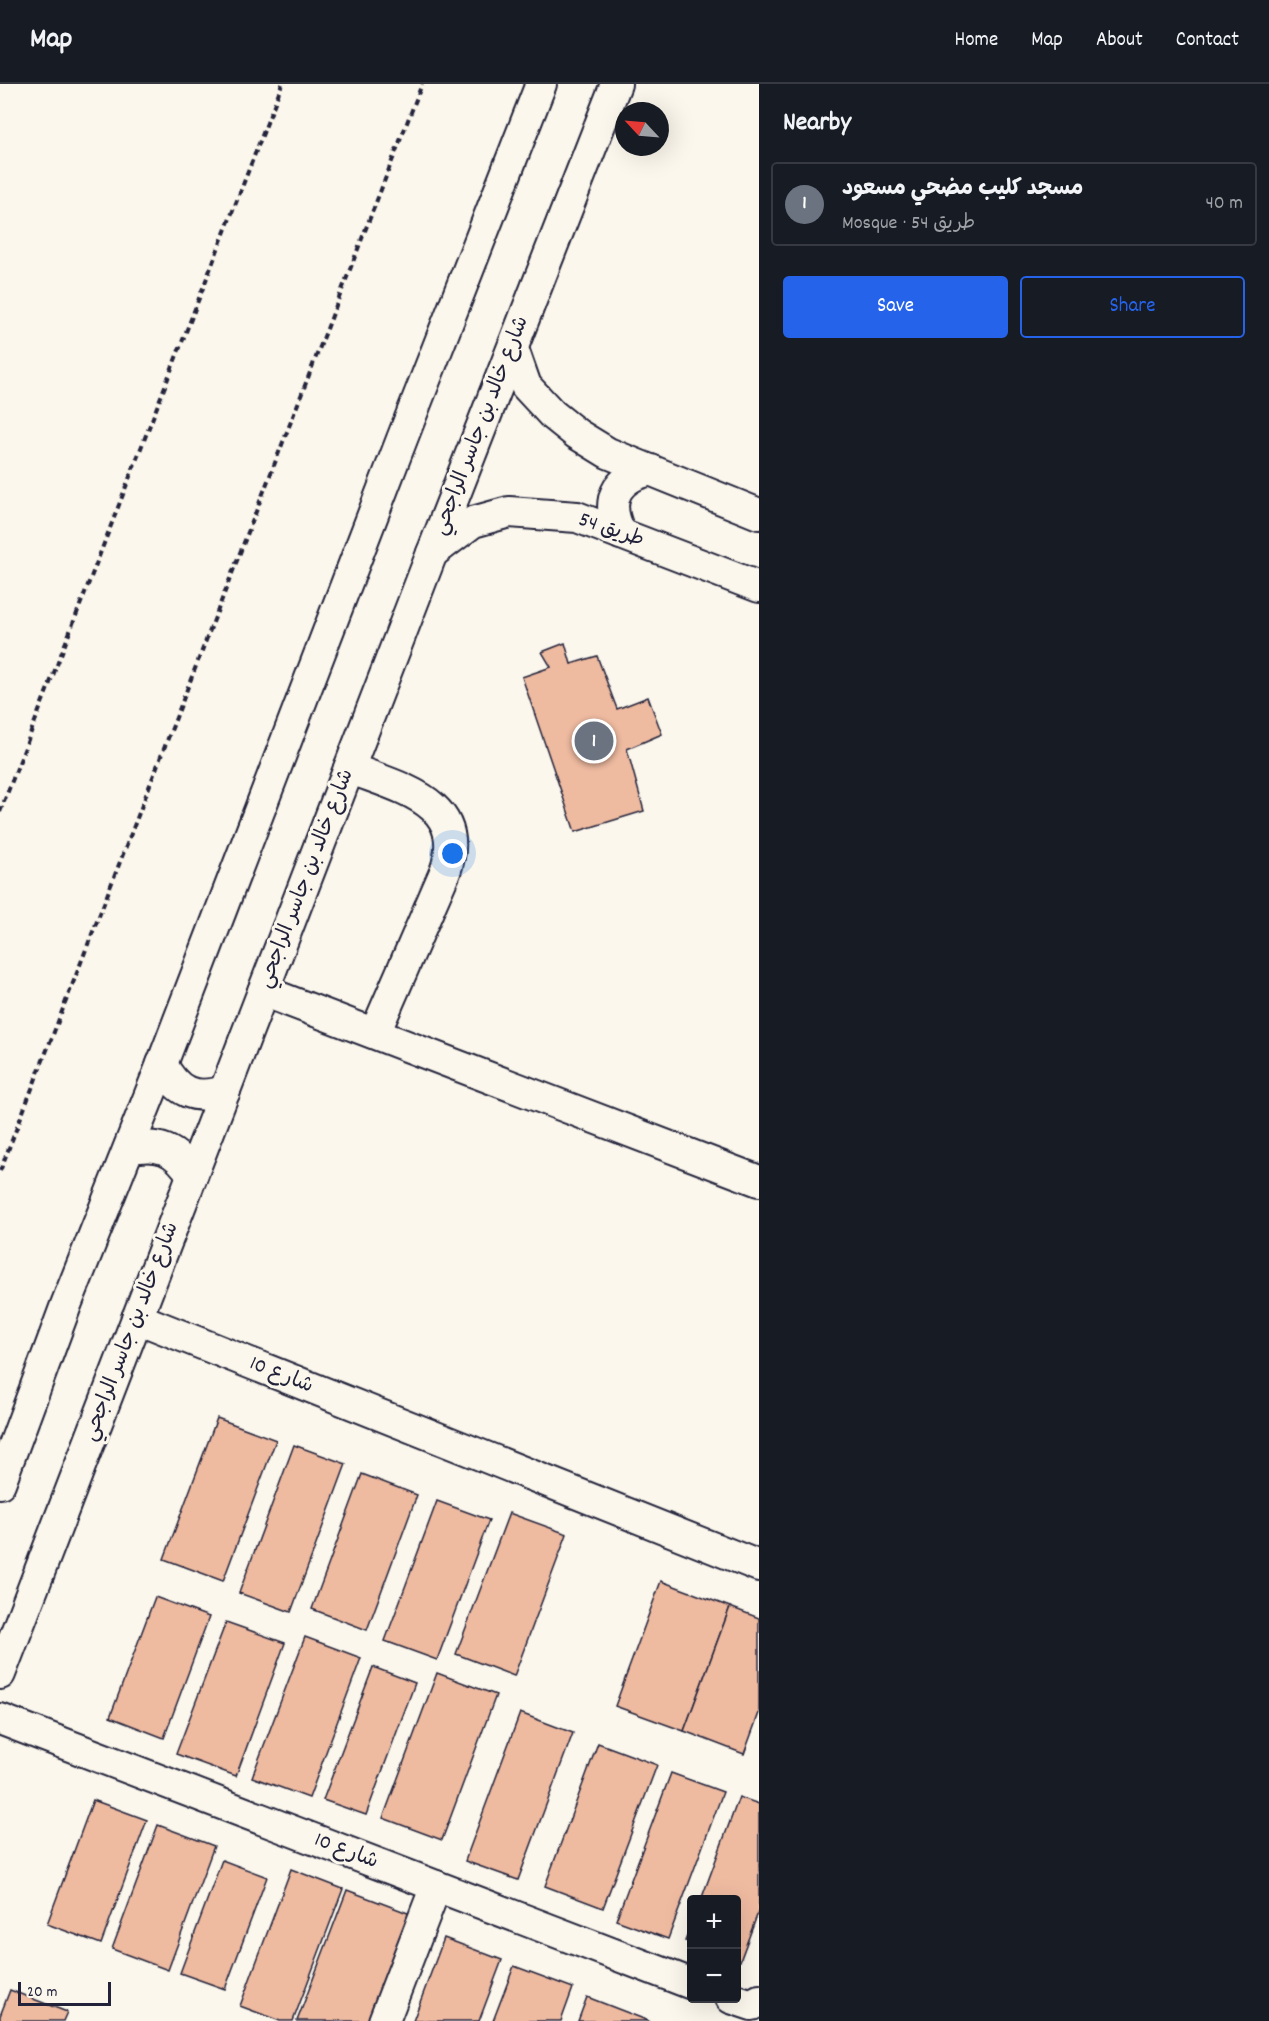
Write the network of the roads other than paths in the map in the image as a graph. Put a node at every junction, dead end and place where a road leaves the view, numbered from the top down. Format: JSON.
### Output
{"nodes":[{"id":1,"x":541,"y":84,"type":"edge"},
{"id":2,"x":616,"y":84,"type":"edge"},
{"id":3,"x":513,"y":349,"type":"junction"},
{"id":4,"x":651,"y":470,"type":"junction"},
{"id":5,"x":759,"y":514,"type":"edge"},
{"id":6,"x":621,"y":534,"type":"junction"},
{"id":7,"x":432,"y":553,"type":"junction"},
{"id":8,"x":759,"y":587,"type":"edge"},
{"id":9,"x":349,"y":768,"type":"junction"},
{"id":10,"x":264,"y":991,"type":"junction"},
{"id":11,"x":375,"y":1034,"type":"junction"},
{"id":12,"x":162,"y":1064,"type":"junction"},
{"id":13,"x":225,"y":1091,"type":"junction"},
{"id":14,"x":129,"y":1149,"type":"junction"},
{"id":15,"x":192,"y":1175,"type":"junction"},
{"id":16,"x":759,"y":1181,"type":"edge"},
{"id":17,"x":137,"y":1318,"type":"junction"},
{"id":18,"x":0,"y":1483,"type":"edge"},
{"id":19,"x":759,"y":1566,"type":"edge"},
{"id":20,"x":0,"y":1674,"type":"edge"},
{"id":21,"x":0,"y":1719,"type":"edge"},
{"id":22,"x":436,"y":1886,"type":"junction"},
{"id":23,"x":687,"y":1982,"type":"edge"},
{"id":24,"x":759,"y":2000,"type":"edge"},
{"id":25,"x":741,"y":2001,"type":"edge"},
{"id":26,"x":384,"y":2021,"type":"edge"}],
"edges":[{"from":1,"to":12,"type":"street"},
{"from":2,"to":3,"type":"street","name":"شارع خالد بن جاسر الراجحي"},
{"from":3,"to":4,"type":"street"},
{"from":3,"to":7,"type":"street","name":"شارع خالد بن جاسر الراجحي"},
{"from":4,"to":5,"type":"street"},
{"from":4,"to":6,"type":"street"},
{"from":6,"to":7,"type":"street","name":"طريق 54"},
{"from":6,"to":8,"type":"street","name":"طريق 54"},
{"from":7,"to":9,"type":"street","name":"شارع خالد بن جاسر الراجحي"},
{"from":9,"to":10,"type":"street","name":"شارع خالد بن جاسر الراجحي"},
{"from":9,"to":11,"type":"street"},
{"from":10,"to":11,"type":"street"},
{"from":10,"to":13,"type":"street","name":"شارع خالد بن جاسر الراجحي"},
{"from":11,"to":16,"type":"street"},
{"from":12,"to":13,"type":"street"},
{"from":12,"to":14,"type":"street"},
{"from":13,"to":15,"type":"street","name":"شارع خالد بن جاسر الراجحي"},
{"from":14,"to":15,"type":"street"},
{"from":14,"to":18,"type":"street"},
{"from":15,"to":17,"type":"street","name":"شارع خالد بن جاسر الراجحي"},
{"from":17,"to":19,"type":"street","name":"شارع 10"},
{"from":17,"to":20,"type":"street","name":"شارع خالد بن جاسر الراجحي"},
{"from":21,"to":22,"type":"street","name":"شارع 10"},
{"from":22,"to":23,"type":"street","name":"شارع 10"},
{"from":22,"to":26,"type":"street"},
{"from":24,"to":25,"type":"street"}]}
